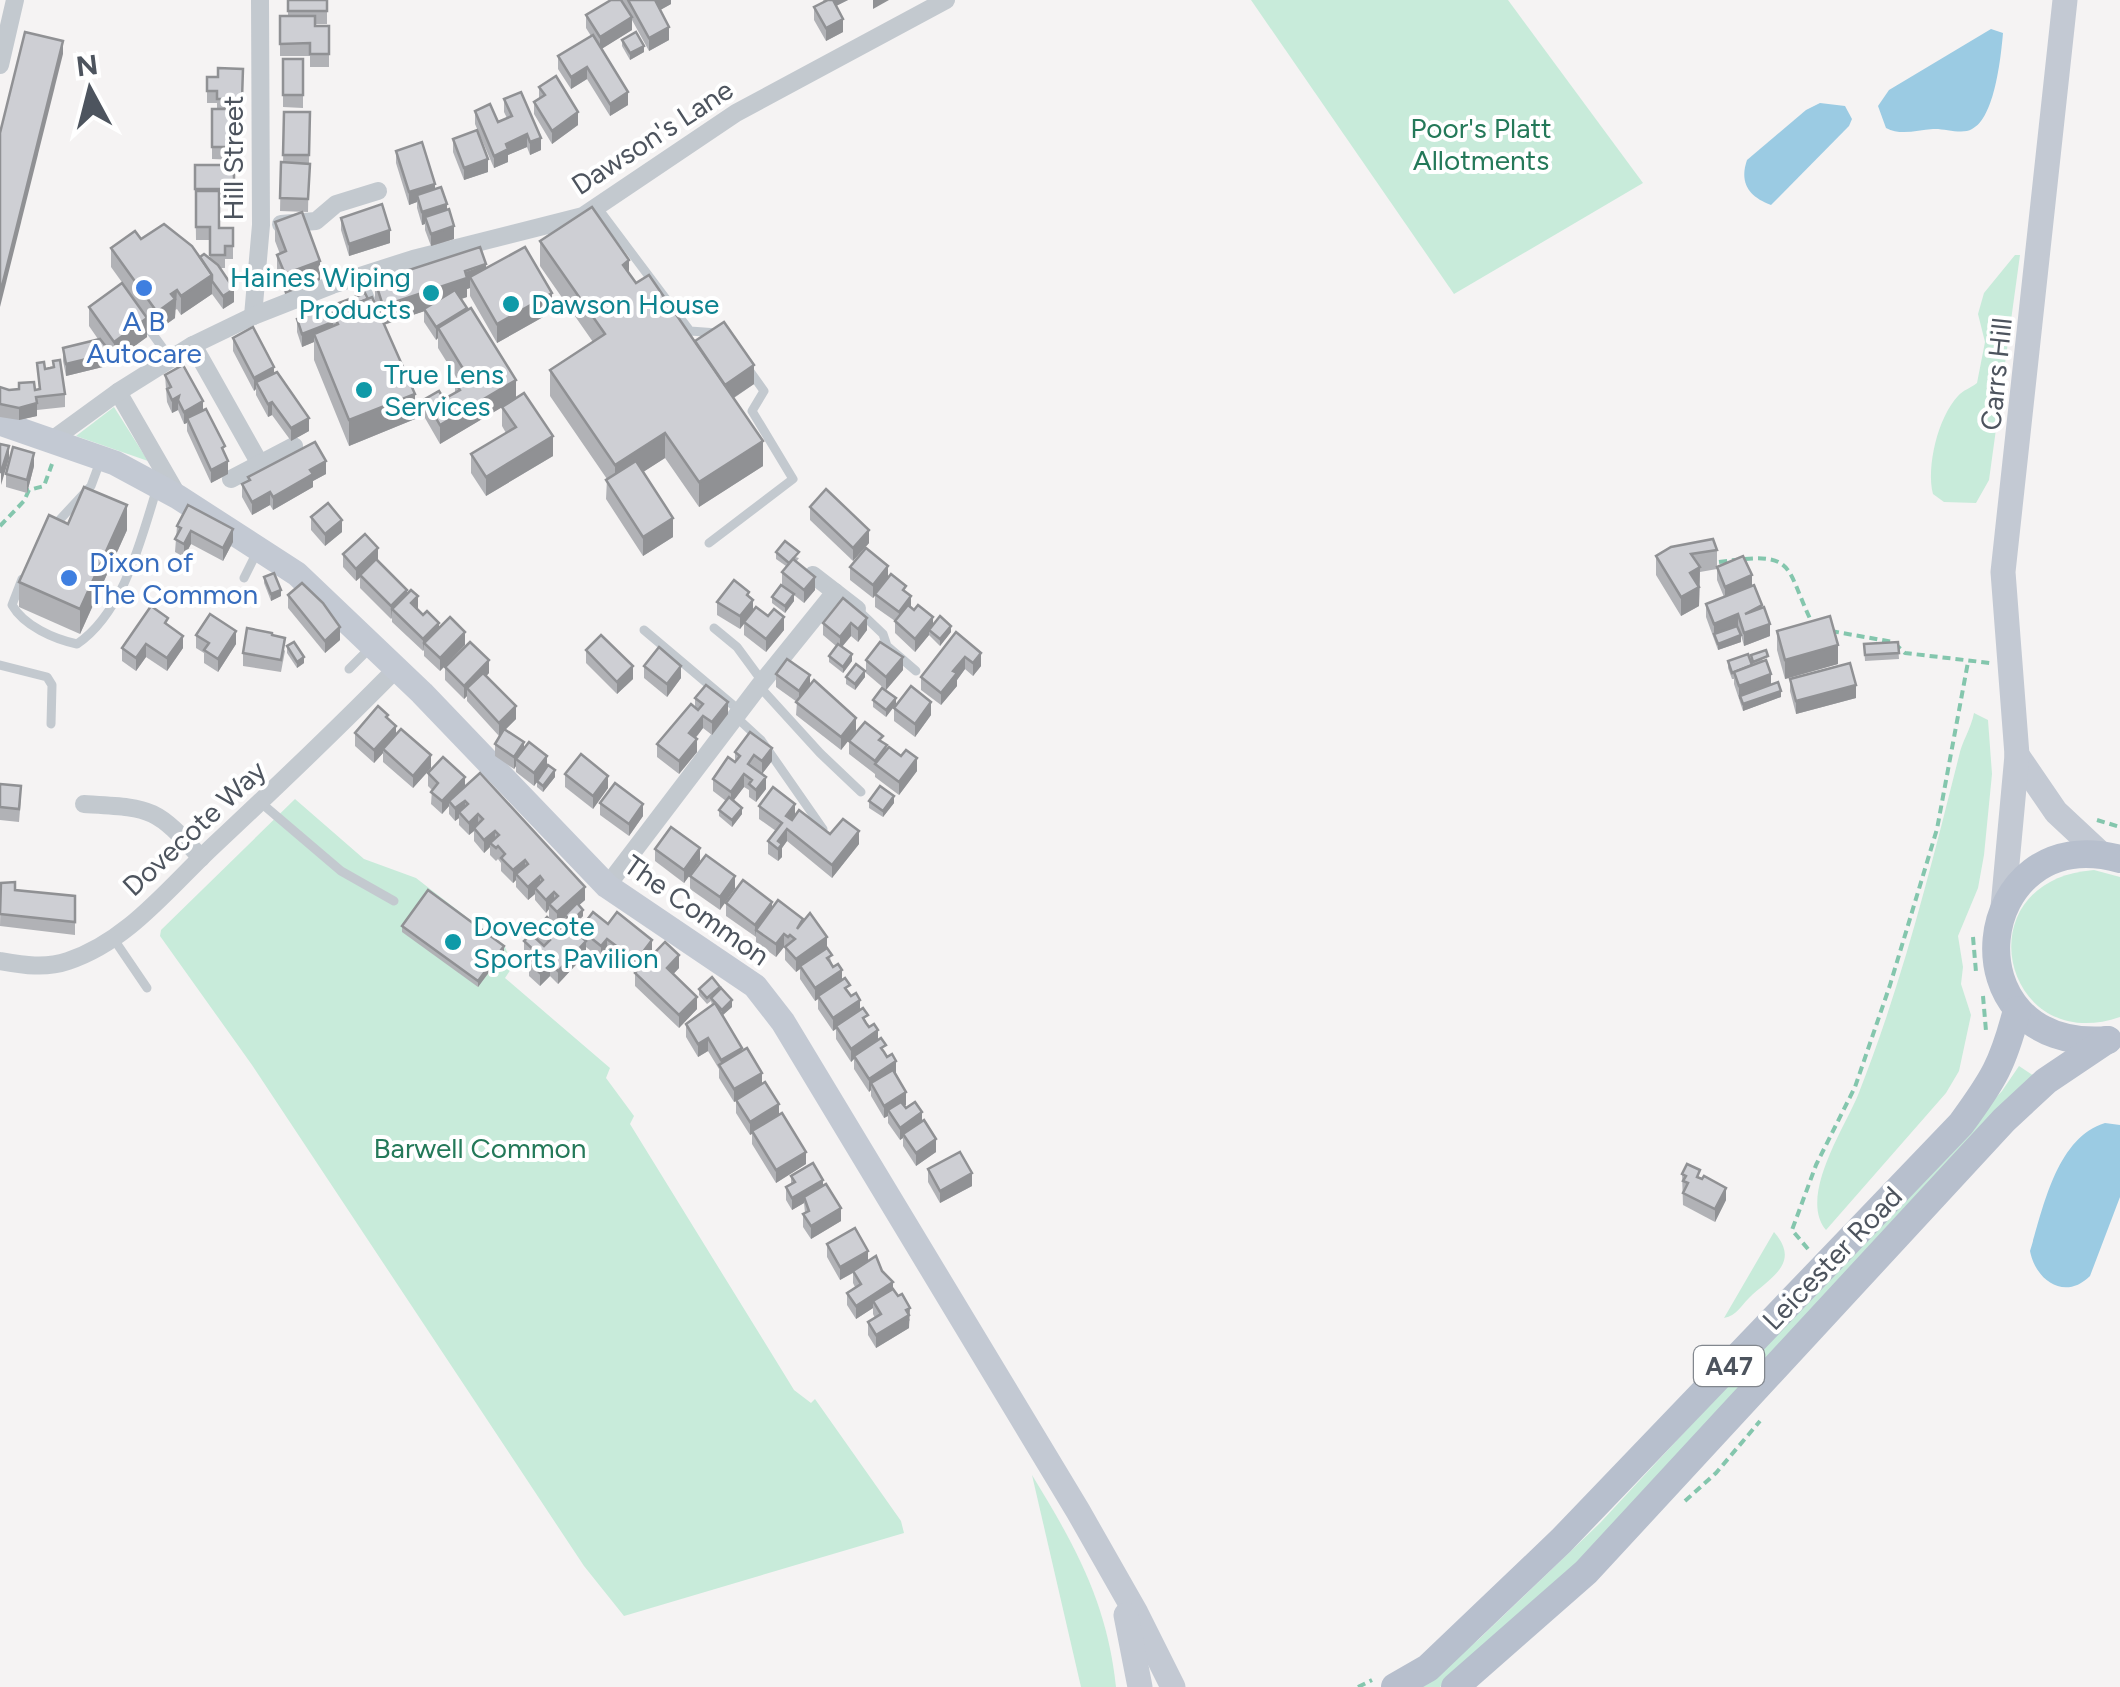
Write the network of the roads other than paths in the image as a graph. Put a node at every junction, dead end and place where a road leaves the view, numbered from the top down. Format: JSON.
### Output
{"nodes":[{"id":1,"x":16,"y":0,"type":"edge"},
{"id":2,"x":260,"y":0,"type":"edge"},
{"id":3,"x":946,"y":0,"type":"edge"},
{"id":4,"x":2065,"y":0,"type":"edge"},
{"id":5,"x":0,"y":65,"type":"edge"},
{"id":6,"x":378,"y":191,"type":"dead end"},
{"id":7,"x":597,"y":207,"type":"junction"},
{"id":8,"x":260,"y":226,"type":"junction"},
{"id":9,"x":361,"y":275,"type":"junction"},
{"id":10,"x":136,"y":311,"type":"edge"},
{"id":11,"x":253,"y":316,"type":"junction"},
{"id":12,"x":379,"y":322,"type":"edge"},
{"id":13,"x":723,"y":333,"type":"edge"},
{"id":14,"x":194,"y":345,"type":"junction"},
{"id":15,"x":171,"y":359,"type":"junction"},
{"id":16,"x":744,"y":362,"type":"edge"},
{"id":17,"x":118,"y":392,"type":"junction"},
{"id":18,"x":0,"y":423,"type":"edge"},
{"id":19,"x":52,"y":440,"type":"junction"},
{"id":20,"x":294,"y":446,"type":"dead end"},
{"id":21,"x":102,"y":457,"type":"junction"},
{"id":22,"x":260,"y":464,"type":"junction"},
{"id":23,"x":231,"y":478,"type":"dead end"},
{"id":24,"x":168,"y":491,"type":"junction"},
{"id":25,"x":46,"y":534,"type":"edge"},
{"id":26,"x":708,"y":543,"type":"dead end"},
{"id":27,"x":258,"y":549,"type":"junction"},
{"id":28,"x":26,"y":567,"type":"edge"},
{"id":29,"x":813,"y":575,"type":"edge"},
{"id":30,"x":244,"y":578,"type":"dead end"},
{"id":31,"x":835,"y":592,"type":"junction"},
{"id":32,"x":857,"y":610,"type":"joint"},
{"id":33,"x":714,"y":628,"type":"dead end"},
{"id":34,"x":644,"y":630,"type":"dead end"},
{"id":35,"x":372,"y":646,"type":"junction"},
{"id":36,"x":0,"y":665,"type":"edge"},
{"id":37,"x":349,"y":669,"type":"dead end"},
{"id":38,"x":396,"y":670,"type":"junction"},
{"id":39,"x":916,"y":671,"type":"dead end"},
{"id":40,"x":761,"y":684,"type":"junction"},
{"id":41,"x":738,"y":714,"type":"junction"},
{"id":42,"x":51,"y":724,"type":"dead end"},
{"id":43,"x":2017,"y":754,"type":"junction"},
{"id":44,"x":861,"y":792,"type":"dead end"},
{"id":45,"x":260,"y":802,"type":"junction"},
{"id":46,"x":84,"y":804,"type":"dead end"},
{"id":47,"x":823,"y":829,"type":"edge"},
{"id":48,"x":2110,"y":857,"type":"edge"},
{"id":49,"x":201,"y":858,"type":"junction"},
{"id":50,"x":608,"y":886,"type":"junction"},
{"id":51,"x":394,"y":900,"type":"dead end"},
{"id":52,"x":2003,"y":907,"type":"junction"},
{"id":53,"x":113,"y":938,"type":"junction"},
{"id":54,"x":0,"y":961,"type":"edge"},
{"id":55,"x":147,"y":988,"type":"dead end"},
{"id":56,"x":2017,"y":1010,"type":"junction"},
{"id":57,"x":2113,"y":1038,"type":"edge"},
{"id":58,"x":1116,"y":1582,"type":"junction"},
{"id":59,"x":1384,"y":1683,"type":"edge"},
{"id":60,"x":1140,"y":1687,"type":"edge"},
{"id":61,"x":1173,"y":1687,"type":"edge"},
{"id":62,"x":1455,"y":1687,"type":"edge"}],
"edges":[{"from":1,"to":5,"type":"street"},
{"from":2,"to":8,"type":"street","name":"Hill Street"},
{"from":3,"to":7,"type":"street","name":"Dawson's Lane"},
{"from":4,"to":43,"type":"street","name":"Carrs Hill"},
{"from":6,"to":8,"type":"street"},
{"from":7,"to":9,"type":"street","name":"Dawson's Lane"},
{"from":7,"to":13,"type":"lane"},
{"from":8,"to":11,"type":"street","name":"Hill Street"},
{"from":9,"to":11,"type":"street","name":"Dawson's Lane"},
{"from":9,"to":12,"type":"lane"},
{"from":10,"to":15,"type":"lane"},
{"from":11,"to":14,"type":"street","name":"Dawson's Lane"},
{"from":14,"to":15,"type":"street","name":"Dawson's Lane"},
{"from":14,"to":22,"type":"street"},
{"from":15,"to":17,"type":"street","name":"Dawson's Lane"},
{"from":16,"to":26,"type":"lane"},
{"from":17,"to":19,"type":"street","name":"Dawson's Lane"},
{"from":17,"to":24,"type":"street"},
{"from":18,"to":19,"type":"street","name":"The Common"},
{"from":19,"to":21,"type":"street","name":"The Common"},
{"from":20,"to":22,"type":"street"},
{"from":21,"to":24,"type":"street","name":"The Common"},
{"from":21,"to":25,"type":"lane"},
{"from":22,"to":23,"type":"street"},
{"from":24,"to":27,"type":"street","name":"The Common"},
{"from":24,"to":28,"type":"lane"},
{"from":27,"to":30,"type":"lane"},
{"from":27,"to":35,"type":"street","name":"The Common"},
{"from":29,"to":31,"type":"street"},
{"from":31,"to":32,"type":"street"},
{"from":31,"to":40,"type":"street"},
{"from":32,"to":39,"type":"lane"},
{"from":33,"to":40,"type":"lane"},
{"from":34,"to":41,"type":"lane"},
{"from":35,"to":37,"type":"lane"},
{"from":35,"to":38,"type":"street","name":"The Common"},
{"from":36,"to":42,"type":"lane"},
{"from":38,"to":45,"type":"street","name":"Dovecote Way"},
{"from":38,"to":50,"type":"street","name":"The Common"},
{"from":40,"to":41,"type":"street"},
{"from":40,"to":44,"type":"lane"},
{"from":41,"to":47,"type":"lane"},
{"from":41,"to":50,"type":"street"},
{"from":43,"to":48,"type":"street","name":"Carrs Hill"},
{"from":43,"to":52,"type":"street","name":"Carrs Hill"},
{"from":45,"to":49,"type":"street","name":"Dovecote Way"},
{"from":45,"to":51,"type":"lane"},
{"from":46,"to":49,"type":"street"},
{"from":48,"to":52,"type":"main road"},
{"from":49,"to":53,"type":"street","name":"Dovecote Way"},
{"from":50,"to":58,"type":"street","name":"The Common"},
{"from":52,"to":56,"type":"main road"},
{"from":53,"to":54,"type":"street","name":"Dovecote Way"},
{"from":53,"to":55,"type":"lane"},
{"from":56,"to":57,"type":"main road"},
{"from":56,"to":59,"type":"main road","name":"Leicester Road","number":"A47"},
{"from":57,"to":62,"type":"main road","name":"Leicester Road","number":"A47"},
{"from":58,"to":60,"type":"street","name":"The Common"},
{"from":58,"to":61,"type":"street","name":"The Common"}]}
